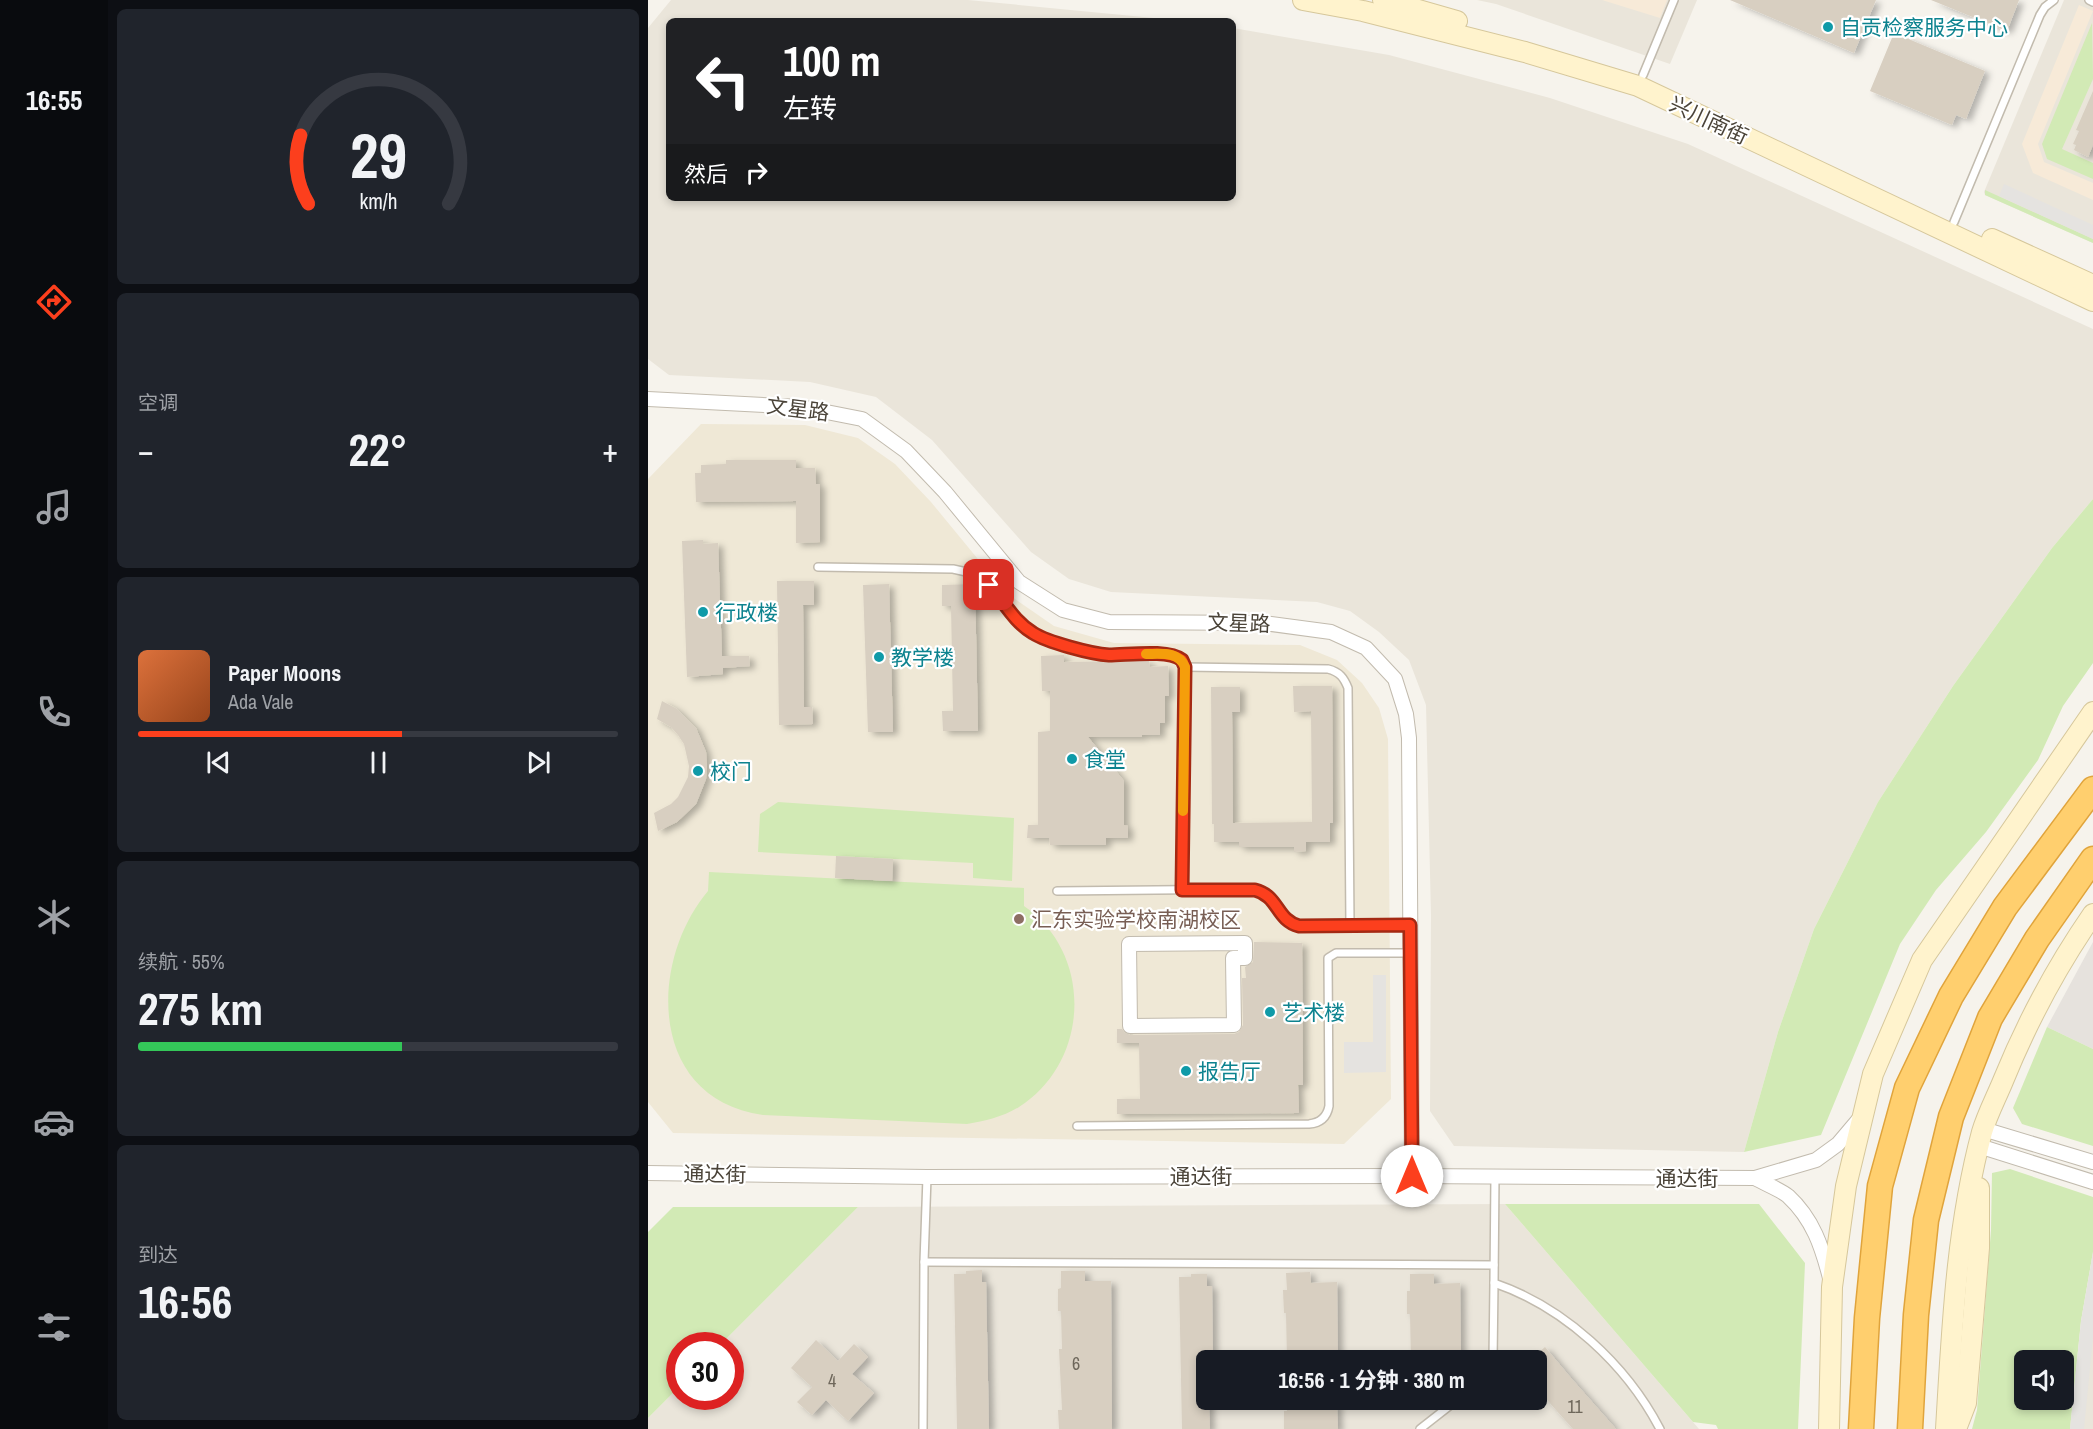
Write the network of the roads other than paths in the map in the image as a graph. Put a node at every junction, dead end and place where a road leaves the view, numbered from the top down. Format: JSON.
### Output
{"nodes":[{"id":1,"x":1303,"y":0,"type":"edge"},
{"id":2,"x":1383,"y":0,"type":"edge"},
{"id":3,"x":1674,"y":0,"type":"edge"},
{"id":4,"x":2054,"y":0,"type":"edge"},
{"id":5,"x":1643,"y":75,"type":"junction"},
{"id":6,"x":1954,"y":222,"type":"junction"},
{"id":7,"x":2093,"y":285,"type":"edge"},
{"id":8,"x":2093,"y":301,"type":"edge"},
{"id":9,"x":648,"y":399,"type":"edge"},
{"id":10,"x":818,"y":567,"type":"dead end"},
{"id":11,"x":1185,"y":667,"type":"junction"},
{"id":12,"x":2093,"y":712,"type":"edge"},
{"id":13,"x":2093,"y":789,"type":"edge"},
{"id":14,"x":2093,"y":859,"type":"edge"},
{"id":15,"x":1182,"y":890,"type":"junction"},
{"id":16,"x":1058,"y":891,"type":"dead end"},
{"id":17,"x":2093,"y":914,"type":"edge"},
{"id":18,"x":1350,"y":925,"type":"junction"},
{"id":19,"x":1410,"y":925,"type":"junction"},
{"id":20,"x":1245,"y":942,"type":"joint"},
{"id":21,"x":1410,"y":953,"type":"junction"},
{"id":22,"x":1863,"y":1114,"type":"junction"},
{"id":23,"x":1077,"y":1126,"type":"dead end"},
{"id":24,"x":1981,"y":1138,"type":"junction"},
{"id":25,"x":2093,"y":1162,"type":"edge"},
{"id":26,"x":648,"y":1173,"type":"edge"},
{"id":27,"x":1412,"y":1176,"type":"junction"},
{"id":28,"x":1495,"y":1176,"type":"junction"},
{"id":29,"x":927,"y":1177,"type":"junction"},
{"id":30,"x":1755,"y":1178,"type":"junction"},
{"id":31,"x":2093,"y":1182,"type":"edge"},
{"id":32,"x":924,"y":1262,"type":"junction"},
{"id":33,"x":1494,"y":1265,"type":"junction"},
{"id":34,"x":1494,"y":1283,"type":"junction"},
{"id":35,"x":1832,"y":1287,"type":"junction"},
{"id":36,"x":1494,"y":1350,"type":"edge"},
{"id":37,"x":1444,"y":1410,"type":"edge"},
{"id":38,"x":923,"y":1429,"type":"edge"},
{"id":39,"x":1420,"y":1429,"type":"edge"},
{"id":40,"x":1660,"y":1429,"type":"edge"},
{"id":41,"x":1828,"y":1429,"type":"edge"},
{"id":42,"x":1861,"y":1429,"type":"edge"},
{"id":43,"x":1910,"y":1429,"type":"edge"},
{"id":44,"x":1946,"y":1429,"type":"edge"},
{"id":45,"x":1956,"y":1429,"type":"edge"}],
"edges":[{"from":1,"to":8,"type":"street","name":"兴川南街"},
{"from":2,"to":5,"type":"street","name":"兴川南街"},
{"from":3,"to":5,"type":"lane"},
{"from":4,"to":6,"type":"lane"},
{"from":5,"to":6,"type":"street","name":"兴川南街"},
{"from":6,"to":7,"type":"street","name":"兴川南街"},
{"from":9,"to":19,"type":"street","name":"文星路"},
{"from":10,"to":11,"type":"lane"},
{"from":11,"to":15,"type":"lane"},
{"from":11,"to":18,"type":"lane"},
{"from":12,"to":22,"type":"street"},
{"from":13,"to":42,"type":"highway"},
{"from":14,"to":43,"type":"highway"},
{"from":15,"to":16,"type":"lane"},
{"from":15,"to":18,"type":"lane"},
{"from":17,"to":24,"type":"street"},
{"from":18,"to":19,"type":"lane"},
{"from":19,"to":21,"type":"street","name":"文星路"},
{"from":20,"to":20,"type":"street"},
{"from":21,"to":23,"type":"lane"},
{"from":21,"to":27,"type":"street","name":"文星路"},
{"from":22,"to":30,"type":"street"},
{"from":22,"to":35,"type":"street"},
{"from":24,"to":25,"type":"street"},
{"from":24,"to":31,"type":"street"},
{"from":24,"to":44,"type":"street"},
{"from":24,"to":45,"type":"street"},
{"from":26,"to":29,"type":"street","name":"通达街"},
{"from":27,"to":28,"type":"street","name":"通达街"},
{"from":27,"to":29,"type":"street","name":"通达街"},
{"from":28,"to":30,"type":"street","name":"通达街"},
{"from":28,"to":33,"type":"lane"},
{"from":29,"to":32,"type":"lane"},
{"from":30,"to":35,"type":"street"},
{"from":32,"to":33,"type":"lane"},
{"from":32,"to":38,"type":"lane"},
{"from":33,"to":34,"type":"lane"},
{"from":34,"to":36,"type":"lane"},
{"from":34,"to":40,"type":"lane"},
{"from":35,"to":41,"type":"street"},
{"from":37,"to":39,"type":"lane"}]}
